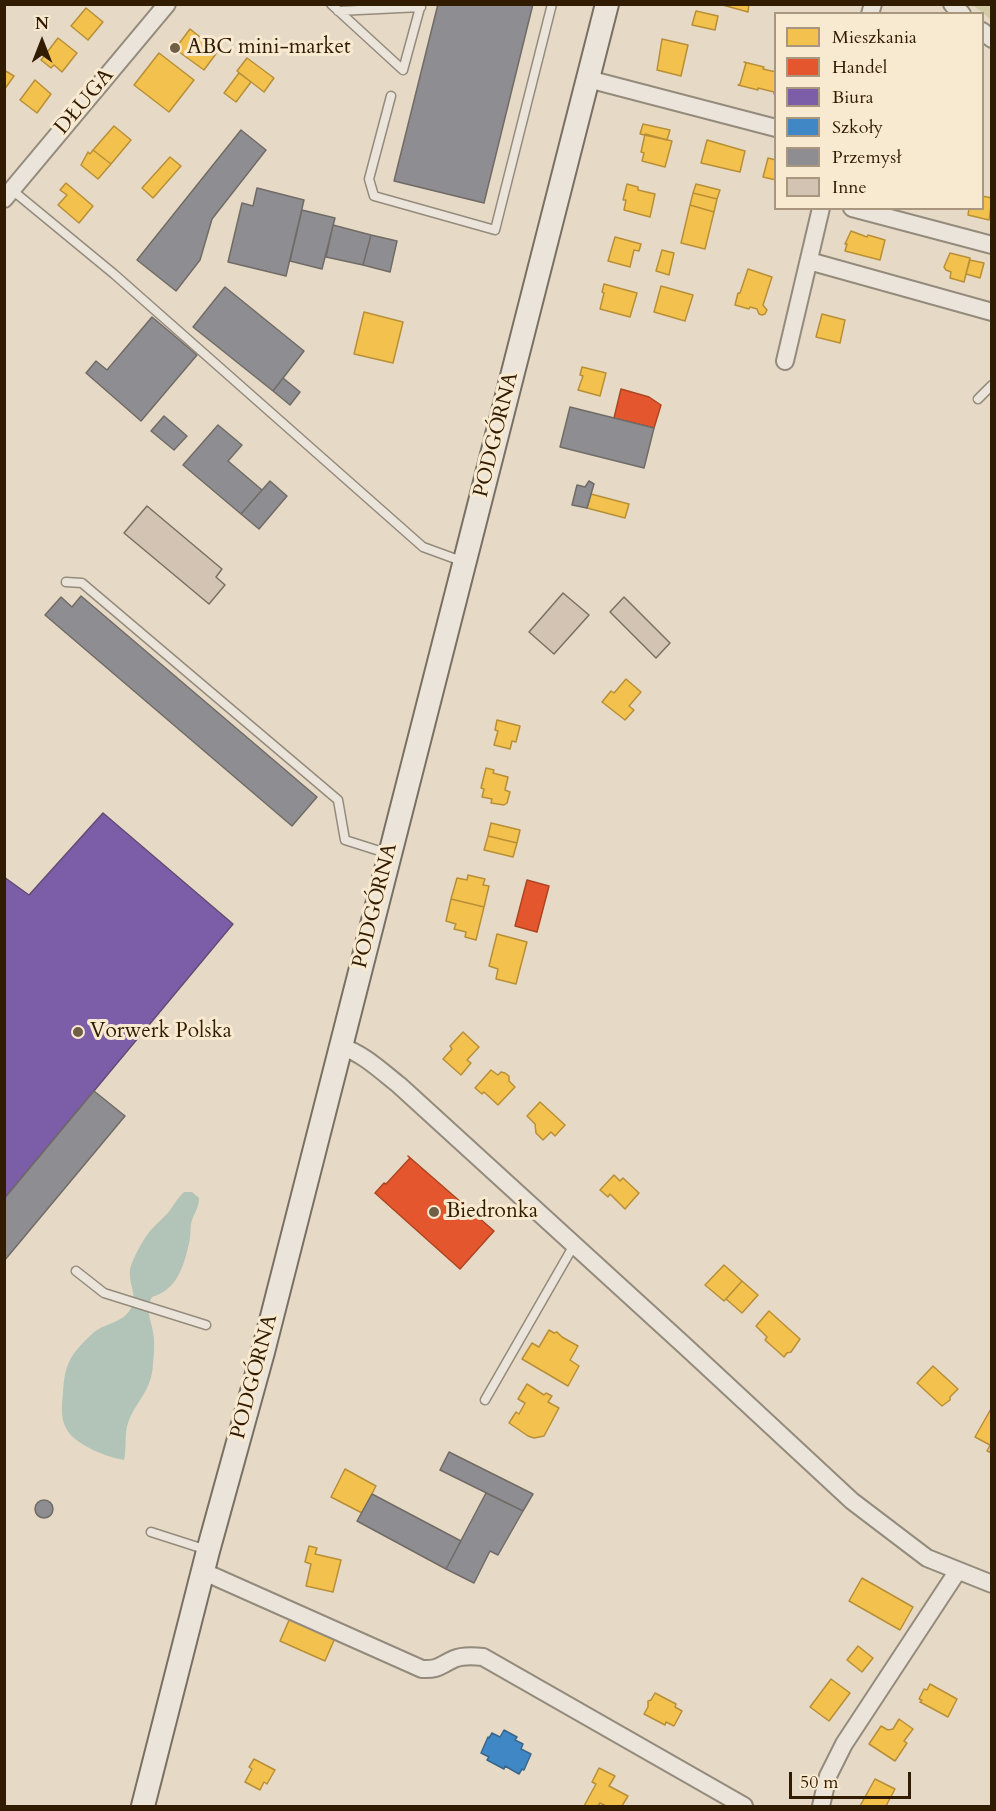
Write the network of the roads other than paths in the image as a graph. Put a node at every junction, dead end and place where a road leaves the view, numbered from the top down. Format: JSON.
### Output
{"nodes":[{"id":1,"x":167,"y":4,"type":"edge"},
{"id":2,"x":552,"y":4,"type":"edge"},
{"id":3,"x":607,"y":4,"type":"edge"},
{"id":4,"x":421,"y":6,"type":"edge"},
{"id":5,"x":335,"y":8,"type":"edge"},
{"id":6,"x":588,"y":79,"type":"junction"},
{"id":7,"x":391,"y":96,"type":"dead end"},
{"id":8,"x":774,"y":127,"type":"edge"},
{"id":9,"x":8,"y":194,"type":"edge"},
{"id":10,"x":821,"y":210,"type":"edge"},
{"id":11,"x":860,"y":210,"type":"edge"},
{"id":12,"x":992,"y":245,"type":"edge"},
{"id":13,"x":809,"y":261,"type":"junction"},
{"id":14,"x":992,"y":312,"type":"edge"},
{"id":15,"x":785,"y":361,"type":"dead end"},
{"id":16,"x":992,"y":385,"type":"edge"},
{"id":17,"x":978,"y":399,"type":"dead end"},
{"id":18,"x":464,"y":562,"type":"junction"},
{"id":19,"x":66,"y":582,"type":"dead end"},
{"id":20,"x":389,"y":854,"type":"junction"},
{"id":21,"x":340,"y":1047,"type":"junction"},
{"id":22,"x":574,"y":1245,"type":"junction"},
{"id":23,"x":76,"y":1271,"type":"dead end"},
{"id":24,"x":206,"y":1325,"type":"dead end"},
{"id":25,"x":485,"y":1400,"type":"dead end"},
{"id":26,"x":151,"y":1532,"type":"dead end"},
{"id":27,"x":205,"y":1561,"type":"junction"},
{"id":28,"x":957,"y":1572,"type":"junction"},
{"id":29,"x":992,"y":1584,"type":"edge"},
{"id":30,"x":143,"y":1806,"type":"edge"},
{"id":31,"x":744,"y":1806,"type":"edge"},
{"id":32,"x":821,"y":1806,"type":"edge"}],
"edges":[{"from":1,"to":9,"type":"street","name":"DŁUGA"},
{"from":2,"to":7,"type":"lane"},
{"from":3,"to":6,"type":"main road","name":"PODGÓRNA"},
{"from":4,"to":5,"type":"lane"},
{"from":4,"to":5,"type":"lane"},
{"from":6,"to":8,"type":"street"},
{"from":6,"to":18,"type":"main road","name":"PODGÓRNA"},
{"from":9,"to":18,"type":"lane"},
{"from":10,"to":13,"type":"street"},
{"from":11,"to":12,"type":"street"},
{"from":13,"to":14,"type":"street"},
{"from":13,"to":15,"type":"street"},
{"from":16,"to":17,"type":"lane"},
{"from":18,"to":20,"type":"main road","name":"PODGÓRNA"},
{"from":19,"to":20,"type":"lane"},
{"from":20,"to":21,"type":"main road","name":"PODGÓRNA"},
{"from":21,"to":22,"type":"street"},
{"from":21,"to":27,"type":"main road","name":"PODGÓRNA"},
{"from":22,"to":25,"type":"lane"},
{"from":22,"to":28,"type":"street"},
{"from":23,"to":24,"type":"lane"},
{"from":26,"to":27,"type":"lane"},
{"from":27,"to":30,"type":"main road","name":"PODGÓRNA"},
{"from":27,"to":31,"type":"street"},
{"from":28,"to":29,"type":"street"},
{"from":28,"to":32,"type":"street"}]}
